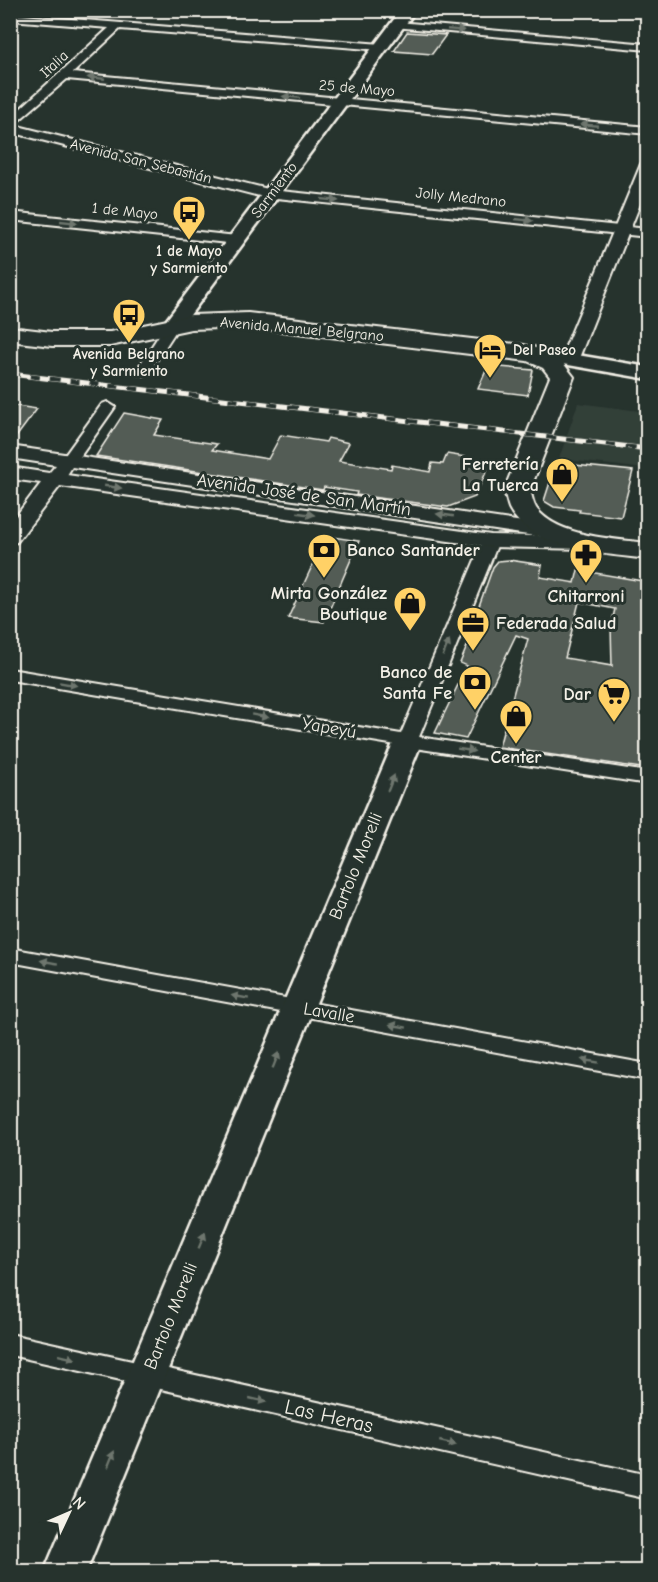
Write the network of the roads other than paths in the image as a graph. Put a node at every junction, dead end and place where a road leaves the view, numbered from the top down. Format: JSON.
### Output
{"nodes":[{"id":1,"x":409,"y":10,"type":"edge"},
{"id":2,"x":10,"y":17,"type":"edge"},
{"id":3,"x":398,"y":25,"type":"junction"},
{"id":4,"x":117,"y":26,"type":"junction"},
{"id":5,"x":381,"y":47,"type":"junction"},
{"id":6,"x":648,"y":47,"type":"edge"},
{"id":7,"x":64,"y":75,"type":"junction"},
{"id":8,"x":340,"y":102,"type":"junction"},
{"id":9,"x":10,"y":127,"type":"edge"},
{"id":10,"x":648,"y":131,"type":"edge"},
{"id":11,"x":648,"y":164,"type":"edge"},
{"id":12,"x":272,"y":194,"type":"junction"},
{"id":13,"x":10,"y":216,"type":"edge"},
{"id":14,"x":621,"y":230,"type":"junction"},
{"id":15,"x":648,"y":233,"type":"edge"},
{"id":16,"x":237,"y":240,"type":"junction"},
{"id":17,"x":172,"y":326,"type":"junction"},
{"id":18,"x":10,"y":334,"type":"edge"},
{"id":19,"x":648,"y":359,"type":"edge"},
{"id":20,"x":566,"y":367,"type":"junction"},
{"id":21,"x":142,"y":372,"type":"dead end"},
{"id":22,"x":648,"y":373,"type":"edge"},
{"id":23,"x":107,"y":407,"type":"dead end"},
{"id":24,"x":10,"y":452,"type":"edge"},
{"id":25,"x":69,"y":460,"type":"junction"},
{"id":26,"x":10,"y":473,"type":"edge"},
{"id":27,"x":56,"y":479,"type":"junction"},
{"id":28,"x":518,"y":502,"type":"junction"},
{"id":29,"x":502,"y":524,"type":"junction"},
{"id":30,"x":554,"y":533,"type":"junction"},
{"id":31,"x":10,"y":538,"type":"edge"},
{"id":32,"x":491,"y":541,"type":"junction"},
{"id":33,"x":597,"y":544,"type":"junction"},
{"id":34,"x":648,"y":551,"type":"edge"},
{"id":35,"x":10,"y":674,"type":"edge"},
{"id":36,"x":408,"y":741,"type":"junction"},
{"id":37,"x":648,"y":778,"type":"edge"},
{"id":38,"x":10,"y":955,"type":"edge"},
{"id":39,"x":298,"y":1008,"type":"junction"},
{"id":40,"x":648,"y":1072,"type":"edge"},
{"id":41,"x":10,"y":1344,"type":"edge"},
{"id":42,"x":146,"y":1376,"type":"junction"},
{"id":43,"x":648,"y":1487,"type":"edge"},
{"id":44,"x":65,"y":1572,"type":"edge"}],
"edges":[{"from":1,"to":3,"type":"main road","name":"Sarmiento"},
{"from":2,"to":4,"type":"street"},
{"from":3,"to":5,"type":"main road","name":"Sarmiento"},
{"from":3,"to":6,"type":"street","one_way":true},
{"from":4,"to":5,"type":"street"},
{"from":4,"to":7,"type":"street","name":"Italia"},
{"from":5,"to":8,"type":"main road","name":"Sarmiento"},
{"from":8,"to":7,"type":"street","name":"25 de Mayo","one_way":true},
{"from":7,"to":9,"type":"street","name":"Italia"},
{"from":10,"to":8,"type":"street","name":"25 de Mayo","one_way":true},
{"from":8,"to":12,"type":"main road","name":"Sarmiento"},
{"from":9,"to":12,"type":"street","name":"Avenida San Sebastián"},
{"from":11,"to":14,"type":"street","name":"Bartolo Morelli"},
{"from":12,"to":14,"type":"street","name":"Jolly Medrano","one_way":true},
{"from":12,"to":16,"type":"main road","name":"Sarmiento"},
{"from":13,"to":16,"type":"street","name":"1 de Mayo","one_way":true},
{"from":14,"to":15,"type":"street","name":"Jolly Medrano"},
{"from":14,"to":20,"type":"street","name":"Bartolo Morelli"},
{"from":16,"to":17,"type":"main road","name":"Sarmiento"},
{"from":17,"to":18,"type":"main road","name":"Avenida Manuel Belgrano"},
{"from":17,"to":20,"type":"main road","name":"Avenida Manuel Belgrano"},
{"from":17,"to":21,"type":"street","name":"Sarmiento"},
{"from":19,"to":20,"type":"main road"},
{"from":20,"to":22,"type":"main road","name":"Avenida Manuel Belgrano"},
{"from":20,"to":28,"type":"main road","name":"Bartolo Morelli"},
{"from":23,"to":25,"type":"street"},
{"from":24,"to":25,"type":"street","name":"Avenida José de San Martín"},
{"from":25,"to":27,"type":"street"},
{"from":29,"to":25,"type":"street","name":"Avenida José de San Martín","one_way":true},
{"from":26,"to":27,"type":"street","name":"Avenida José de San Martín"},
{"from":27,"to":31,"type":"street"},
{"from":27,"to":32,"type":"street","name":"Avenida José de San Martín","one_way":true},
{"from":28,"to":29,"type":"street","name":"Bartolo Morelli"},
{"from":28,"to":30,"type":"main road"},
{"from":29,"to":30,"type":"street","name":"Avenida José de San Martín"},
{"from":29,"to":32,"type":"street","name":"Bartolo Morelli"},
{"from":30,"to":33,"type":"main road","name":"Avenida José de San Martín"},
{"from":32,"to":33,"type":"street","name":"Avenida José de San Martín"},
{"from":36,"to":32,"type":"street","name":"Bartolo Morelli","one_way":true},
{"from":33,"to":34,"type":"main road","name":"Avenida José de San Martín"},
{"from":35,"to":36,"type":"street","name":"Yapeyú","one_way":true},
{"from":36,"to":37,"type":"street","name":"Yapeyú","one_way":true},
{"from":39,"to":36,"type":"main road","name":"Bartolo Morelli","one_way":true},
{"from":39,"to":38,"type":"street","name":"Lavalle","one_way":true},
{"from":40,"to":39,"type":"street","name":"Lavalle","one_way":true},
{"from":42,"to":39,"type":"main road","name":"Bartolo Morelli","one_way":true},
{"from":41,"to":42,"type":"street","name":"Las Heras","one_way":true},
{"from":42,"to":43,"type":"street","name":"Las Heras","one_way":true},
{"from":44,"to":42,"type":"main road","name":"Bartolo Morelli","one_way":true}]}
